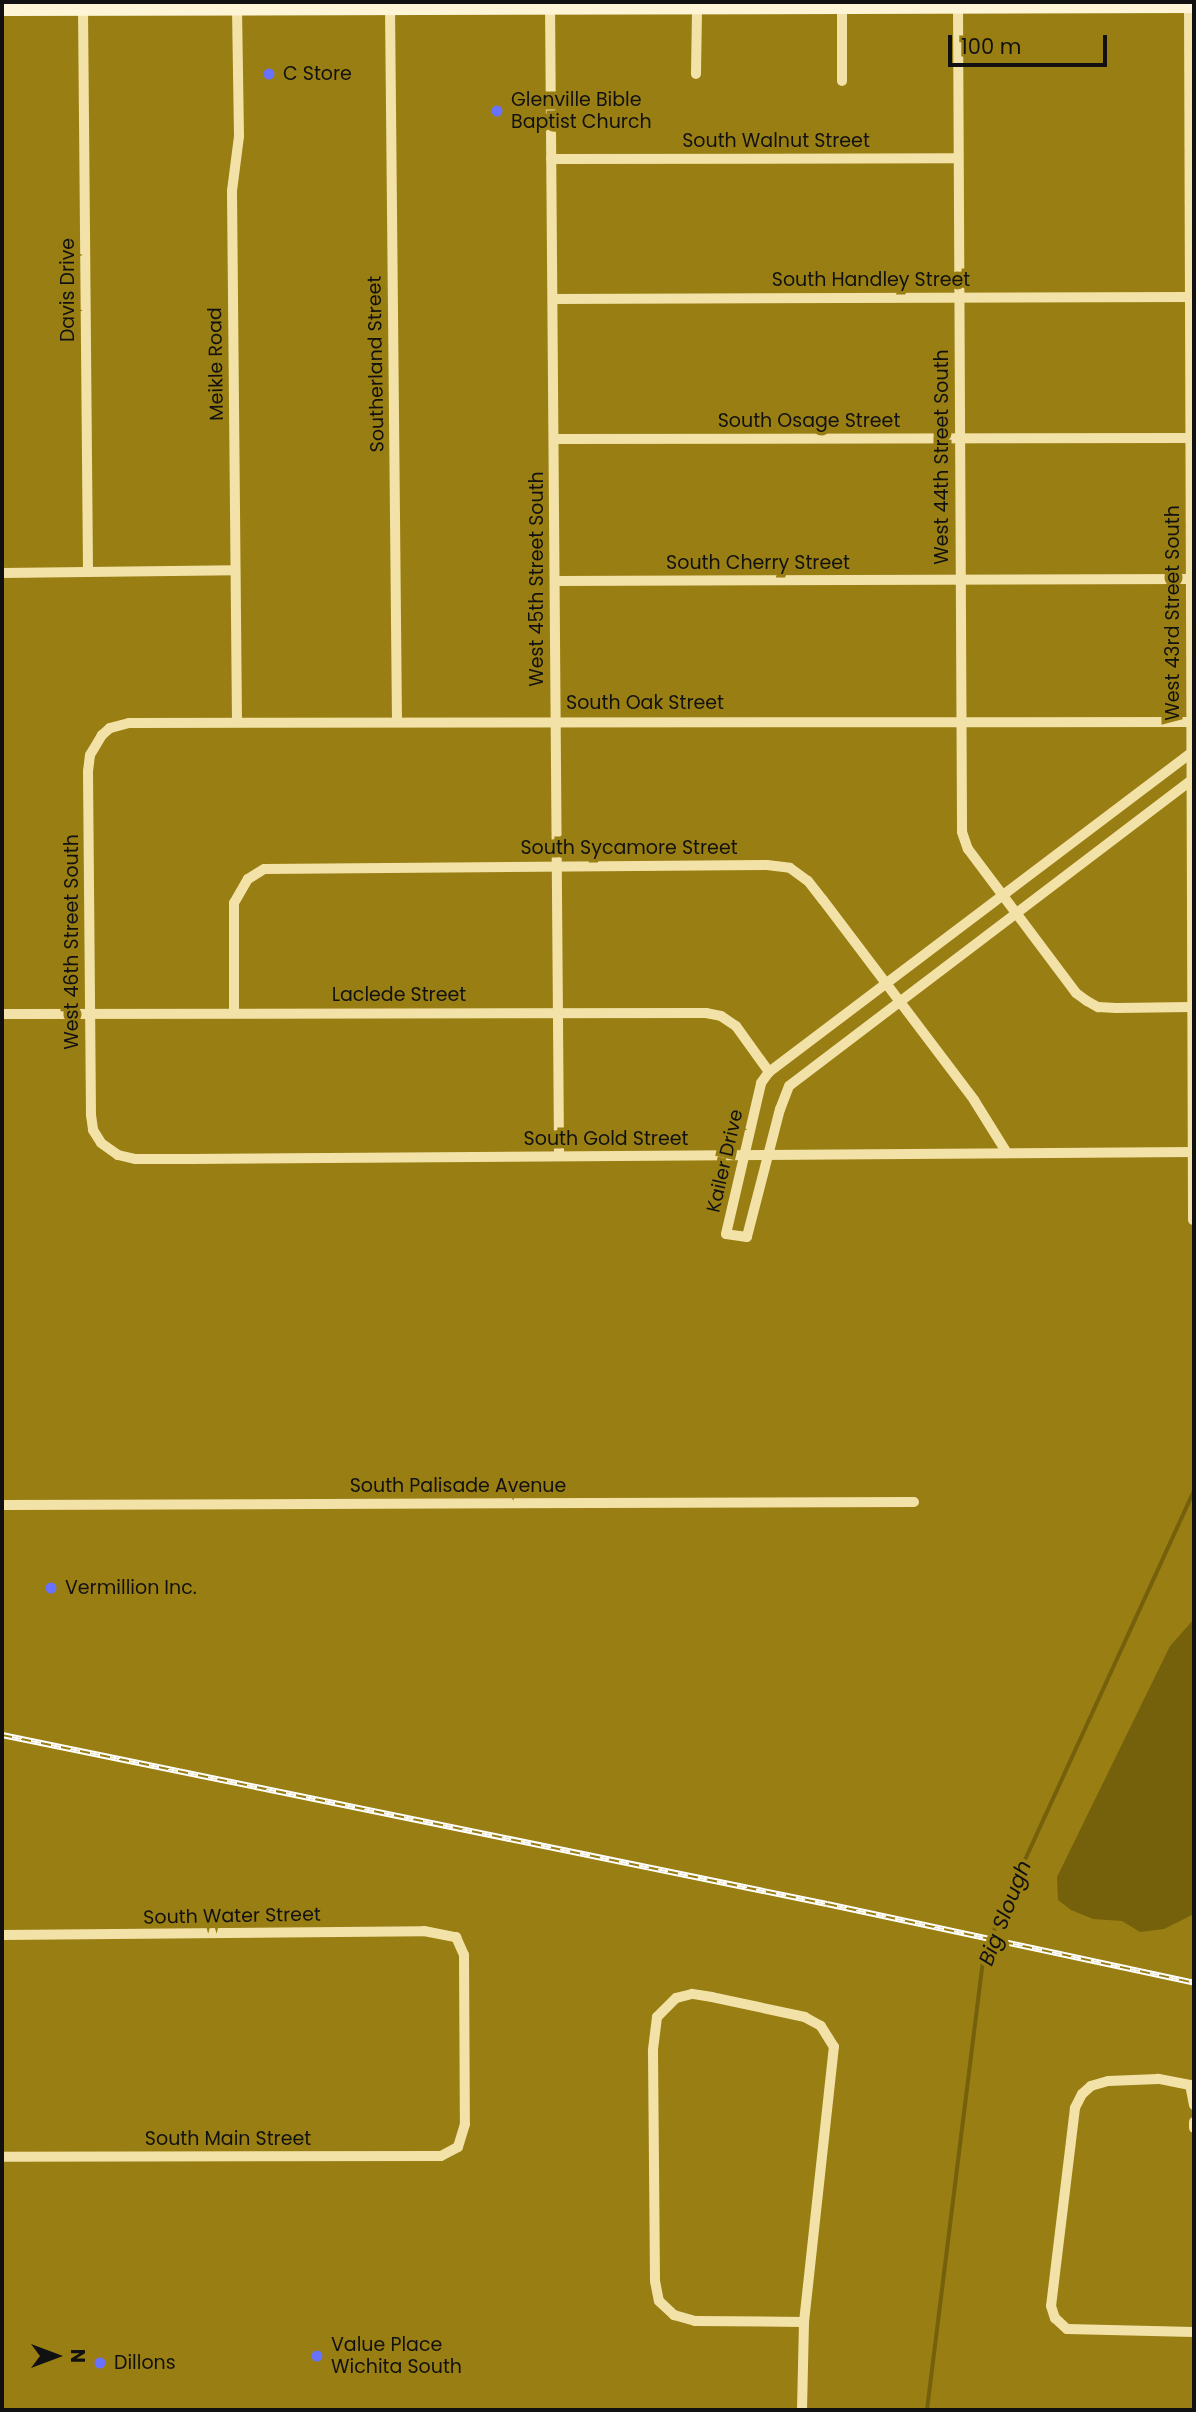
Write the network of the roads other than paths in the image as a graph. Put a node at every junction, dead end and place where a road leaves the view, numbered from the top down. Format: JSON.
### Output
{"nodes":[{"id":1,"x":261,"y":4,"type":"edge"},
{"id":2,"x":346,"y":4,"type":"edge"},
{"id":3,"x":550,"y":4,"type":"edge"},
{"id":4,"x":720,"y":4,"type":"edge"},
{"id":5,"x":1102,"y":4,"type":"edge"},
{"id":6,"x":129,"y":5,"type":"edge"},
{"id":7,"x":1191,"y":5,"type":"edge"},
{"id":8,"x":237,"y":6,"type":"junction"},
{"id":9,"x":390,"y":6,"type":"junction"},
{"id":10,"x":958,"y":6,"type":"junction"},
{"id":11,"x":696,"y":7,"type":"junction"},
{"id":12,"x":842,"y":7,"type":"junction"},
{"id":13,"x":2,"y":8,"type":"edge"},
{"id":14,"x":83,"y":8,"type":"junction"},
{"id":15,"x":696,"y":74,"type":"dead end"},
{"id":16,"x":842,"y":81,"type":"dead end"},
{"id":17,"x":958,"y":158,"type":"junction"},
{"id":18,"x":551,"y":159,"type":"junction"},
{"id":19,"x":1188,"y":297,"type":"junction"},
{"id":20,"x":959,"y":298,"type":"junction"},
{"id":21,"x":553,"y":299,"type":"junction"},
{"id":22,"x":1191,"y":325,"type":"edge"},
{"id":23,"x":1190,"y":438,"type":"junction"},
{"id":24,"x":554,"y":439,"type":"junction"},
{"id":25,"x":960,"y":439,"type":"junction"},
{"id":26,"x":1193,"y":550,"type":"edge"},
{"id":27,"x":235,"y":570,"type":"junction"},
{"id":28,"x":88,"y":571,"type":"junction"},
{"id":29,"x":2,"y":573,"type":"edge"},
{"id":30,"x":960,"y":579,"type":"junction"},
{"id":31,"x":1191,"y":579,"type":"junction"},
{"id":32,"x":555,"y":581,"type":"junction"},
{"id":33,"x":961,"y":720,"type":"junction"},
{"id":34,"x":397,"y":721,"type":"junction"},
{"id":35,"x":556,"y":721,"type":"junction"},
{"id":36,"x":237,"y":722,"type":"junction"},
{"id":37,"x":1191,"y":722,"type":"junction"},
{"id":38,"x":102,"y":734,"type":"joint"},
{"id":39,"x":1191,"y":753,"type":"junction"},
{"id":40,"x":1189,"y":782,"type":"junction"},
{"id":41,"x":557,"y":866,"type":"junction"},
{"id":42,"x":1003,"y":895,"type":"junction"},
{"id":43,"x":1017,"y":914,"type":"junction"},
{"id":44,"x":1193,"y":933,"type":"edge"},
{"id":45,"x":885,"y":984,"type":"junction"},
{"id":46,"x":899,"y":1002,"type":"junction"},
{"id":47,"x":1192,"y":1007,"type":"junction"},
{"id":48,"x":558,"y":1012,"type":"junction"},
{"id":49,"x":234,"y":1013,"type":"junction"},
{"id":50,"x":2,"y":1014,"type":"edge"},
{"id":51,"x":90,"y":1014,"type":"junction"},
{"id":52,"x":769,"y":1072,"type":"junction"},
{"id":53,"x":106,"y":1149,"type":"joint"},
{"id":54,"x":1193,"y":1152,"type":"edge"},
{"id":55,"x":1007,"y":1153,"type":"junction"},
{"id":56,"x":744,"y":1155,"type":"junction"},
{"id":57,"x":768,"y":1155,"type":"junction"},
{"id":58,"x":559,"y":1156,"type":"junction"},
{"id":59,"x":1193,"y":1220,"type":"edge"},
{"id":60,"x":914,"y":1502,"type":"dead end"},
{"id":61,"x":2,"y":1505,"type":"edge"},
{"id":62,"x":2,"y":1935,"type":"edge"},
{"id":63,"x":1194,"y":2105,"type":"edge"},
{"id":64,"x":454,"y":2151,"type":"joint"},
{"id":65,"x":2,"y":2157,"type":"edge"},
{"id":66,"x":804,"y":2322,"type":"junction"},
{"id":67,"x":1194,"y":2332,"type":"edge"},
{"id":68,"x":802,"y":2410,"type":"edge"}],
"edges":[{"from":1,"to":2,"type":"street"},
{"from":1,"to":8,"type":"street"},
{"from":2,"to":9,"type":"street"},
{"from":3,"to":9,"type":"street"},
{"from":3,"to":11,"type":"street"},
{"from":3,"to":18,"type":"street","name":"West 45th Street South"},
{"from":4,"to":11,"type":"street"},
{"from":4,"to":12,"type":"street"},
{"from":5,"to":7,"type":"street"},
{"from":5,"to":10,"type":"street"},
{"from":6,"to":8,"type":"street"},
{"from":6,"to":14,"type":"street"},
{"from":7,"to":19,"type":"street","name":"West 43rd Street South"},
{"from":8,"to":27,"type":"street","name":"Meikle Road"},
{"from":9,"to":34,"type":"street","name":"Southerland Street"},
{"from":10,"to":12,"type":"street"},
{"from":10,"to":17,"type":"street","name":"West 44th Street South"},
{"from":11,"to":15,"type":"street"},
{"from":12,"to":16,"type":"street"},
{"from":13,"to":14,"type":"street"},
{"from":14,"to":28,"type":"street","name":"Davis Drive"},
{"from":17,"to":18,"type":"street","name":"South Walnut Street"},
{"from":17,"to":20,"type":"street","name":"West 44th Street South"},
{"from":18,"to":21,"type":"street","name":"West 45th Street South"},
{"from":19,"to":20,"type":"street","name":"South Handley Street"},
{"from":19,"to":22,"type":"street","name":"West 43rd Street South"},
{"from":20,"to":21,"type":"street","name":"South Handley Street"},
{"from":20,"to":25,"type":"street","name":"West 44th Street South"},
{"from":21,"to":24,"type":"street","name":"West 45th Street South"},
{"from":22,"to":23,"type":"street","name":"West 43rd Street South"},
{"from":23,"to":25,"type":"street","name":"South Osage Street"},
{"from":23,"to":26,"type":"street","name":"West 43rd Street South"},
{"from":24,"to":25,"type":"street","name":"South Osage Street"},
{"from":24,"to":32,"type":"street","name":"West 45th Street South"},
{"from":25,"to":30,"type":"street","name":"West 44th Street South"},
{"from":26,"to":31,"type":"street","name":"West 43rd Street South"},
{"from":27,"to":28,"type":"street"},
{"from":27,"to":36,"type":"street","name":"Meikle Road"},
{"from":28,"to":29,"type":"street"},
{"from":30,"to":31,"type":"street","name":"South Cherry Street"},
{"from":30,"to":32,"type":"street","name":"South Cherry Street"},
{"from":30,"to":33,"type":"street","name":"West 44th Street South"},
{"from":31,"to":37,"type":"street","name":"West 43rd Street South"},
{"from":32,"to":35,"type":"street","name":"West 45th Street South"},
{"from":33,"to":35,"type":"street","name":"South Oak Street"},
{"from":33,"to":37,"type":"street","name":"South Oak Street"},
{"from":33,"to":42,"type":"street","name":"West 44th Street South"},
{"from":34,"to":35,"type":"street","name":"South Oak Street"},
{"from":34,"to":36,"type":"street","name":"South Oak Street"},
{"from":35,"to":41,"type":"street","name":"West 45th Street South"},
{"from":36,"to":38,"type":"street","name":"South Oak Street"},
{"from":37,"to":39,"type":"street","name":"West 43rd Street South"},
{"from":38,"to":51,"type":"street","name":"West 46th Street South"},
{"from":39,"to":40,"type":"street","name":"West 43rd Street South"},
{"from":39,"to":42,"type":"street"},
{"from":40,"to":43,"type":"street","name":"Kailer Drive"},
{"from":40,"to":44,"type":"street","name":"West 43rd Street South"},
{"from":41,"to":45,"type":"street","name":"South Sycamore Street"},
{"from":41,"to":48,"type":"street","name":"West 45th Street South"},
{"from":41,"to":49,"type":"street","name":"South Sycamore Street"},
{"from":42,"to":43,"type":"street"},
{"from":42,"to":45,"type":"street"},
{"from":43,"to":46,"type":"street","name":"Kailer Drive"},
{"from":43,"to":47,"type":"street"},
{"from":44,"to":47,"type":"street","name":"West 43rd Street South"},
{"from":45,"to":46,"type":"street","name":"South Sycamore Street"},
{"from":45,"to":52,"type":"street"},
{"from":46,"to":55,"type":"street","name":"South Sycamore Street"},
{"from":46,"to":57,"type":"street","name":"Kailer Drive"},
{"from":47,"to":54,"type":"street","name":"West 43rd Street South"},
{"from":48,"to":49,"type":"street","name":"Laclede Street"},
{"from":48,"to":52,"type":"street","name":"Laclede Street"},
{"from":48,"to":58,"type":"street","name":"West 45th Street South"},
{"from":49,"to":51,"type":"street","name":"Laclede Street"},
{"from":50,"to":51,"type":"street","name":"Laclede Street"},
{"from":51,"to":53,"type":"street","name":"West 46th Street South"},
{"from":52,"to":56,"type":"street","name":"Kailer Drive"},
{"from":53,"to":58,"type":"street","name":"South Gold Street"},
{"from":54,"to":55,"type":"street","name":"South Gold Street"},
{"from":54,"to":59,"type":"street","name":"West 43rd Street South"},
{"from":55,"to":57,"type":"street","name":"South Gold Street"},
{"from":56,"to":57,"type":"street","name":"South Gold Street"},
{"from":56,"to":57,"type":"street","name":"Kailer Drive"},
{"from":56,"to":58,"type":"street","name":"South Gold Street"},
{"from":60,"to":61,"type":"street","name":"South Palisade Avenue"},
{"from":62,"to":64,"type":"street","name":"South Water Street"},
{"from":63,"to":67,"type":"street"},
{"from":64,"to":65,"type":"street","name":"South Main Street"},
{"from":66,"to":66,"type":"street"},
{"from":66,"to":68,"type":"street"}]}
